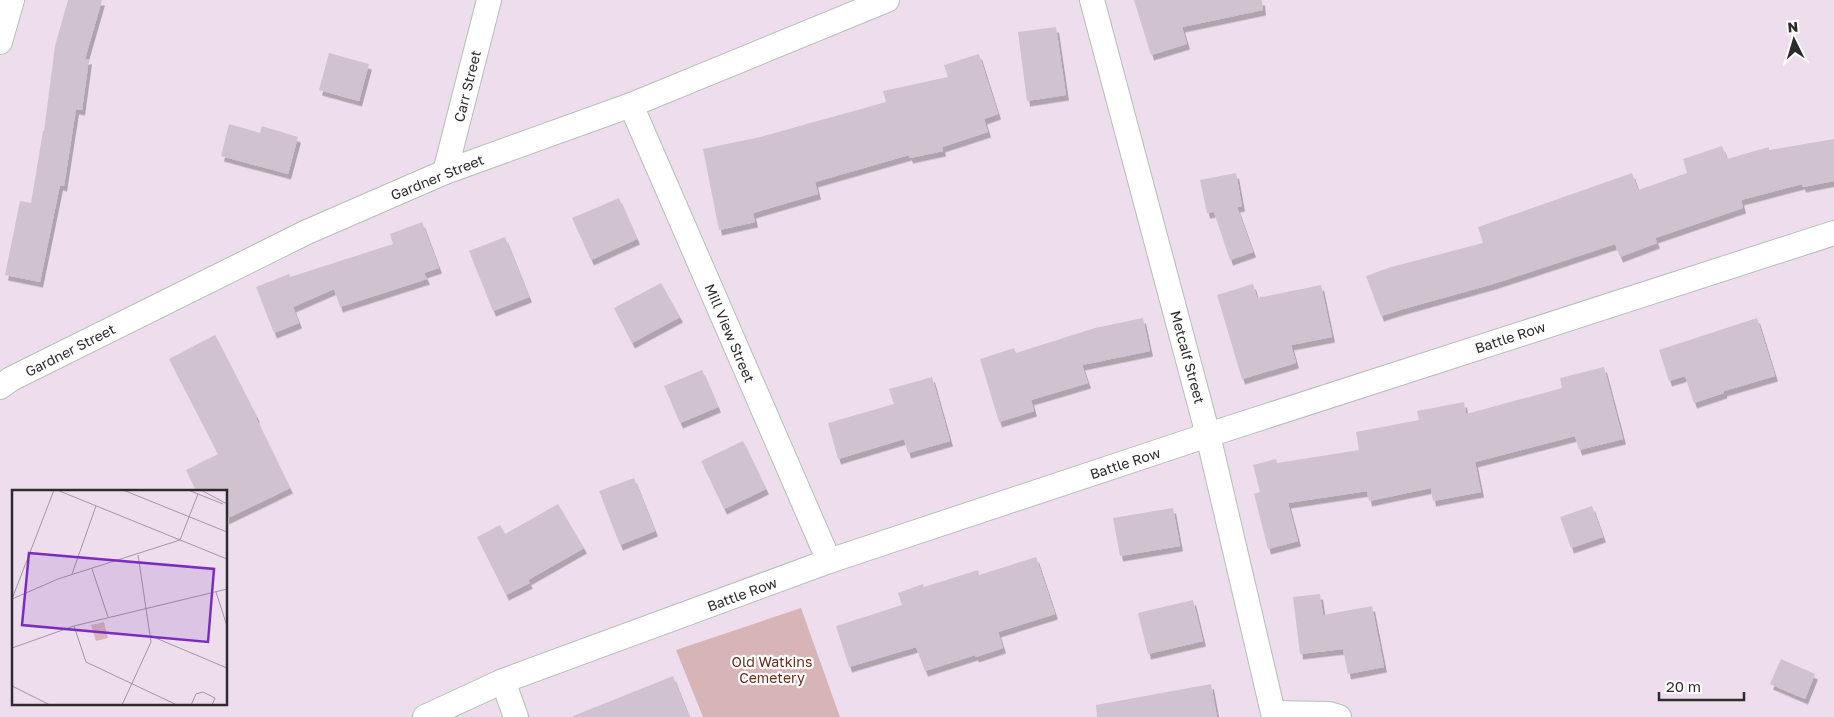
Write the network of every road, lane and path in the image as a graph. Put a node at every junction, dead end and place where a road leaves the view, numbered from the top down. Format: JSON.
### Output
{"nodes":[{"id":1,"x":12,"y":0,"type":"edge"},
{"id":2,"x":489,"y":0,"type":"edge"},
{"id":3,"x":888,"y":0,"type":"edge"},
{"id":4,"x":1092,"y":0,"type":"edge"},
{"id":5,"x":0,"y":42,"type":"edge"},
{"id":6,"x":631,"y":105,"type":"junction"},
{"id":7,"x":445,"y":172,"type":"junction"},
{"id":8,"x":1834,"y":233,"type":"edge"},
{"id":9,"x":0,"y":387,"type":"edge"},
{"id":10,"x":1208,"y":435,"type":"junction"},
{"id":11,"x":829,"y":562,"type":"junction"},
{"id":12,"x":503,"y":681,"type":"junction"},
{"id":13,"x":1274,"y":715,"type":"edge"},
{"id":14,"x":425,"y":717,"type":"edge"},
{"id":15,"x":516,"y":717,"type":"edge"},
{"id":16,"x":1339,"y":717,"type":"edge"}],
"edges":[{"from":1,"to":5,"type":"street"},
{"from":2,"to":7,"type":"street","name":"Carr Street"},
{"from":3,"to":6,"type":"street","name":"Gardner Street"},
{"from":4,"to":10,"type":"street","name":"Metcalf Street"},
{"from":6,"to":7,"type":"street","name":"Gardner Street"},
{"from":6,"to":11,"type":"street","name":"Mill View Street"},
{"from":7,"to":9,"type":"street","name":"Gardner Street"},
{"from":8,"to":10,"type":"street","name":"Battle Row"},
{"from":10,"to":11,"type":"street","name":"Battle Row"},
{"from":10,"to":13,"type":"street","name":"Metcalf Street"},
{"from":11,"to":12,"type":"street","name":"Battle Row"},
{"from":12,"to":14,"type":"street","name":"Battle Row"},
{"from":12,"to":15,"type":"street"},
{"from":13,"to":16,"type":"street"}]}
